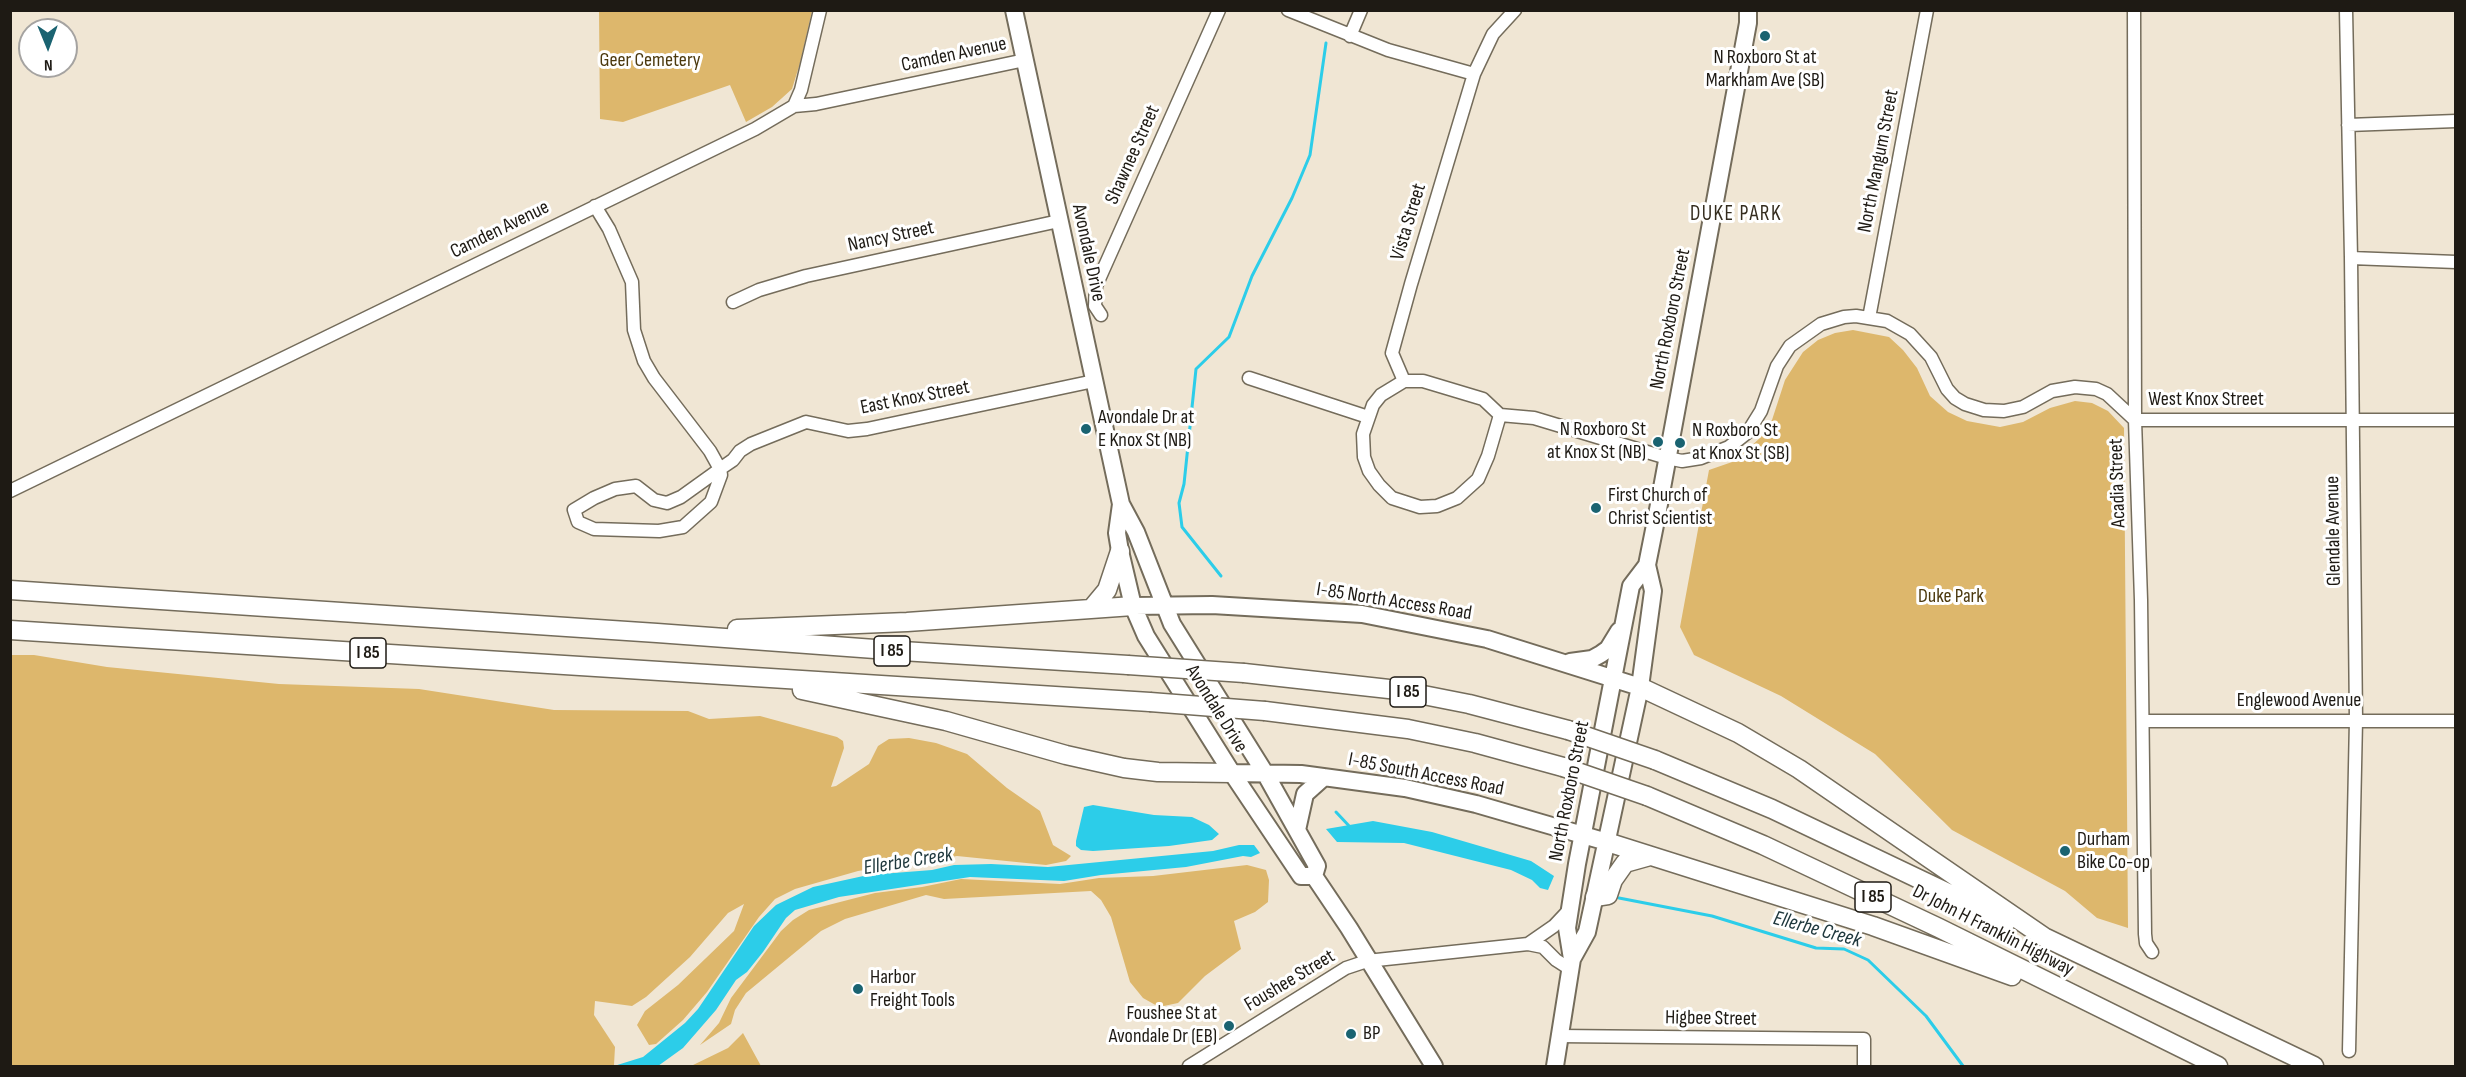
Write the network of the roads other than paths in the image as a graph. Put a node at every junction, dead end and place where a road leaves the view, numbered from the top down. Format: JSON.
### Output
{"nodes":[{"id":1,"x":820,"y":10,"type":"edge"},
{"id":2,"x":1014,"y":10,"type":"edge"},
{"id":3,"x":1219,"y":10,"type":"edge"},
{"id":4,"x":1288,"y":10,"type":"edge"},
{"id":5,"x":1361,"y":10,"type":"edge"},
{"id":6,"x":1515,"y":10,"type":"edge"},
{"id":7,"x":1927,"y":10,"type":"edge"},
{"id":8,"x":2134,"y":10,"type":"edge"},
{"id":9,"x":2346,"y":10,"type":"edge"},
{"id":10,"x":1750,"y":15,"type":"edge"},
{"id":11,"x":1350,"y":36,"type":"junction"},
{"id":12,"x":1025,"y":60,"type":"junction"},
{"id":13,"x":1474,"y":74,"type":"junction"},
{"id":14,"x":794,"y":106,"type":"junction"},
{"id":15,"x":2456,"y":121,"type":"edge"},
{"id":16,"x":2348,"y":125,"type":"junction"},
{"id":17,"x":596,"y":206,"type":"junction"},
{"id":18,"x":1059,"y":221,"type":"junction"},
{"id":19,"x":2351,"y":258,"type":"junction"},
{"id":20,"x":2456,"y":262,"type":"edge"},
{"id":21,"x":733,"y":302,"type":"dead end"},
{"id":22,"x":1101,"y":315,"type":"dead end"},
{"id":23,"x":1869,"y":318,"type":"junction"},
{"id":24,"x":1249,"y":378,"type":"dead end"},
{"id":25,"x":1094,"y":381,"type":"junction"},
{"id":26,"x":1404,"y":381,"type":"junction"},
{"id":27,"x":1500,"y":416,"type":"junction"},
{"id":28,"x":1368,"y":417,"type":"junction"},
{"id":29,"x":2353,"y":419,"type":"junction"},
{"id":30,"x":2135,"y":420,"type":"junction"},
{"id":31,"x":2456,"y":420,"type":"edge"},
{"id":32,"x":1667,"y":459,"type":"junction"},
{"id":33,"x":720,"y":469,"type":"junction"},
{"id":34,"x":10,"y":491,"type":"edge"},
{"id":35,"x":1121,"y":504,"type":"junction"},
{"id":36,"x":1120,"y":551,"type":"junction"},
{"id":37,"x":1647,"y":565,"type":"junction"},
{"id":38,"x":10,"y":590,"type":"edge"},
{"id":39,"x":1164,"y":604,"type":"junction"},
{"id":40,"x":1133,"y":606,"type":"junction"},
{"id":41,"x":1092,"y":608,"type":"junction"},
{"id":42,"x":1622,"y":626,"type":"junction"},
{"id":43,"x":10,"y":630,"type":"edge"},
{"id":44,"x":657,"y":633,"type":"junction"},
{"id":45,"x":1564,"y":662,"type":"junction"},
{"id":46,"x":725,"y":676,"type":"junction"},
{"id":47,"x":1612,"y":678,"type":"junction"},
{"id":48,"x":1640,"y":687,"type":"junction"},
{"id":49,"x":2356,"y":720,"type":"junction"},
{"id":50,"x":2143,"y":721,"type":"junction"},
{"id":51,"x":2456,"y":721,"type":"edge"},
{"id":52,"x":1232,"y":773,"type":"junction"},
{"id":53,"x":1264,"y":773,"type":"junction"},
{"id":54,"x":1324,"y":777,"type":"junction"},
{"id":55,"x":1297,"y":830,"type":"junction"},
{"id":56,"x":1582,"y":834,"type":"junction"},
{"id":57,"x":1607,"y":842,"type":"junction"},
{"id":58,"x":1650,"y":856,"type":"junction"},
{"id":59,"x":1314,"y":876,"type":"junction"},
{"id":60,"x":1595,"y":897,"type":"junction"},
{"id":61,"x":1570,"y":909,"type":"junction"},
{"id":62,"x":2044,"y":938,"type":"junction"},
{"id":63,"x":1528,"y":944,"type":"junction"},
{"id":64,"x":2152,"y":952,"type":"dead end"},
{"id":65,"x":1367,"y":961,"type":"junction"},
{"id":66,"x":1571,"y":964,"type":"junction"},
{"id":67,"x":2095,"y":1007,"type":"junction"},
{"id":68,"x":1558,"y":1036,"type":"junction"},
{"id":69,"x":2349,"y":1051,"type":"dead end"},
{"id":70,"x":1189,"y":1066,"type":"edge"},
{"id":71,"x":1434,"y":1066,"type":"edge"},
{"id":72,"x":1555,"y":1066,"type":"edge"},
{"id":73,"x":1864,"y":1066,"type":"edge"},
{"id":74,"x":2218,"y":1066,"type":"edge"},
{"id":75,"x":2314,"y":1066,"type":"edge"}],
"edges":[{"from":1,"to":14,"type":"street"},
{"from":2,"to":12,"type":"main road","name":"Avondale Drive"},
{"from":3,"to":22,"type":"street","name":"Shawnee Street"},
{"from":4,"to":11,"type":"street"},
{"from":5,"to":11,"type":"street"},
{"from":6,"to":13,"type":"street","name":"Vista Street"},
{"from":7,"to":23,"type":"street","name":"North Mangum Street"},
{"from":8,"to":30,"type":"street","name":"Acadia Street"},
{"from":9,"to":16,"type":"street","name":"Glendale Avenue"},
{"from":10,"to":32,"type":"main road","name":"North Roxboro Street"},
{"from":11,"to":13,"type":"street"},
{"from":12,"to":14,"type":"street","name":"Camden Avenue"},
{"from":12,"to":18,"type":"main road","name":"Avondale Drive"},
{"from":13,"to":26,"type":"street","name":"Vista Street"},
{"from":14,"to":17,"type":"street","name":"Camden Avenue"},
{"from":15,"to":16,"type":"street"},
{"from":16,"to":19,"type":"street","name":"Glendale Avenue"},
{"from":17,"to":33,"type":"street"},
{"from":17,"to":34,"type":"street","name":"Camden Avenue"},
{"from":18,"to":21,"type":"street","name":"Nancy Street"},
{"from":18,"to":25,"type":"main road","name":"Avondale Drive"},
{"from":19,"to":20,"type":"street"},
{"from":19,"to":29,"type":"street","name":"Glendale Avenue"},
{"from":23,"to":30,"type":"street","name":"West Knox Street"},
{"from":23,"to":32,"type":"street"},
{"from":24,"to":28,"type":"street"},
{"from":25,"to":33,"type":"street","name":"East Knox Street"},
{"from":25,"to":35,"type":"main road","name":"Avondale Drive"},
{"from":26,"to":27,"type":"street"},
{"from":26,"to":28,"type":"street"},
{"from":27,"to":28,"type":"street"},
{"from":27,"to":32,"type":"street"},
{"from":29,"to":30,"type":"street","name":"West Knox Street"},
{"from":29,"to":31,"type":"street","name":"West Knox Street"},
{"from":29,"to":49,"type":"street","name":"Glendale Avenue"},
{"from":30,"to":50,"type":"street","name":"Acadia Street"},
{"from":32,"to":37,"type":"main road","name":"North Roxboro Street"},
{"from":33,"to":33,"type":"street","name":"East Knox Street"},
{"from":35,"to":36,"type":"main road","name":"Avondale Drive"},
{"from":35,"to":39,"type":"main road","name":"Avondale Drive"},
{"from":36,"to":40,"type":"main road","name":"Avondale Drive"},
{"from":36,"to":41,"type":"highway"},
{"from":37,"to":42,"type":"main road","name":"North Roxboro Street"},
{"from":37,"to":48,"type":"main road","name":"North Roxboro Street"},
{"from":38,"to":44,"type":"highway","number":"I 85"},
{"from":39,"to":40,"type":"main road","name":"I-85 North Access Road"},
{"from":39,"to":45,"type":"main road","name":"I-85 North Access Road"},
{"from":39,"to":53,"type":"main road","name":"Avondale Drive"},
{"from":40,"to":41,"type":"highway"},
{"from":40,"to":52,"type":"main road","name":"Avondale Drive"},
{"from":41,"to":44,"type":"highway"},
{"from":42,"to":45,"type":"main road"},
{"from":42,"to":47,"type":"main road","name":"North Roxboro Street"},
{"from":43,"to":46,"type":"highway","number":"I 85"},
{"from":44,"to":62,"type":"highway","name":"Dr John H Franklin Highway","number":"I 85","bridge":true},
{"from":45,"to":47,"type":"main road","name":"I-85 North Access Road"},
{"from":46,"to":52,"type":"highway"},
{"from":46,"to":67,"type":"highway","name":"Dr John H Franklin Highway","number":"I 85","bridge":true},
{"from":47,"to":48,"type":"main road","name":"I-85 North Access Road"},
{"from":47,"to":56,"type":"main road","name":"North Roxboro Street"},
{"from":48,"to":57,"type":"main road","name":"North Roxboro Street"},
{"from":48,"to":62,"type":"highway"},
{"from":49,"to":50,"type":"street","name":"Englewood Avenue"},
{"from":49,"to":51,"type":"street","name":"Englewood Avenue"},
{"from":49,"to":69,"type":"street","name":"Glendale Avenue"},
{"from":50,"to":64,"type":"street","name":"Acadia Street"},
{"from":52,"to":53,"type":"main road","name":"I-85 South Access Road"},
{"from":52,"to":59,"type":"main road","name":"Avondale Drive"},
{"from":53,"to":54,"type":"main road","name":"I-85 South Access Road"},
{"from":53,"to":55,"type":"main road","name":"Avondale Drive"},
{"from":54,"to":55,"type":"main road"},
{"from":54,"to":56,"type":"main road","name":"I-85 South Access Road"},
{"from":55,"to":59,"type":"main road","name":"Avondale Drive"},
{"from":56,"to":57,"type":"main road","name":"I-85 South Access Road"},
{"from":56,"to":61,"type":"main road","name":"North Roxboro Street"},
{"from":57,"to":58,"type":"highway"},
{"from":57,"to":60,"type":"main road","name":"North Roxboro Street"},
{"from":58,"to":60,"type":"highway"},
{"from":58,"to":67,"type":"highway"},
{"from":59,"to":65,"type":"main road","name":"Avondale Drive"},
{"from":60,"to":66,"type":"main road","name":"North Roxboro Street"},
{"from":61,"to":63,"type":"street","name":"Foushee Street"},
{"from":61,"to":66,"type":"main road","name":"North Roxboro Street"},
{"from":62,"to":75,"type":"highway","number":"I 85"},
{"from":63,"to":65,"type":"street","name":"Foushee Street"},
{"from":63,"to":66,"type":"street"},
{"from":65,"to":70,"type":"street","name":"Foushee Street"},
{"from":65,"to":71,"type":"main road","name":"Avondale Drive"},
{"from":66,"to":68,"type":"main road","name":"North Roxboro Street"},
{"from":67,"to":74,"type":"highway","name":"Dr John H Franklin Highway","number":"I 85"},
{"from":68,"to":72,"type":"main road","name":"North Roxboro Street"},
{"from":68,"to":73,"type":"street","name":"Higbee Street"}]}
